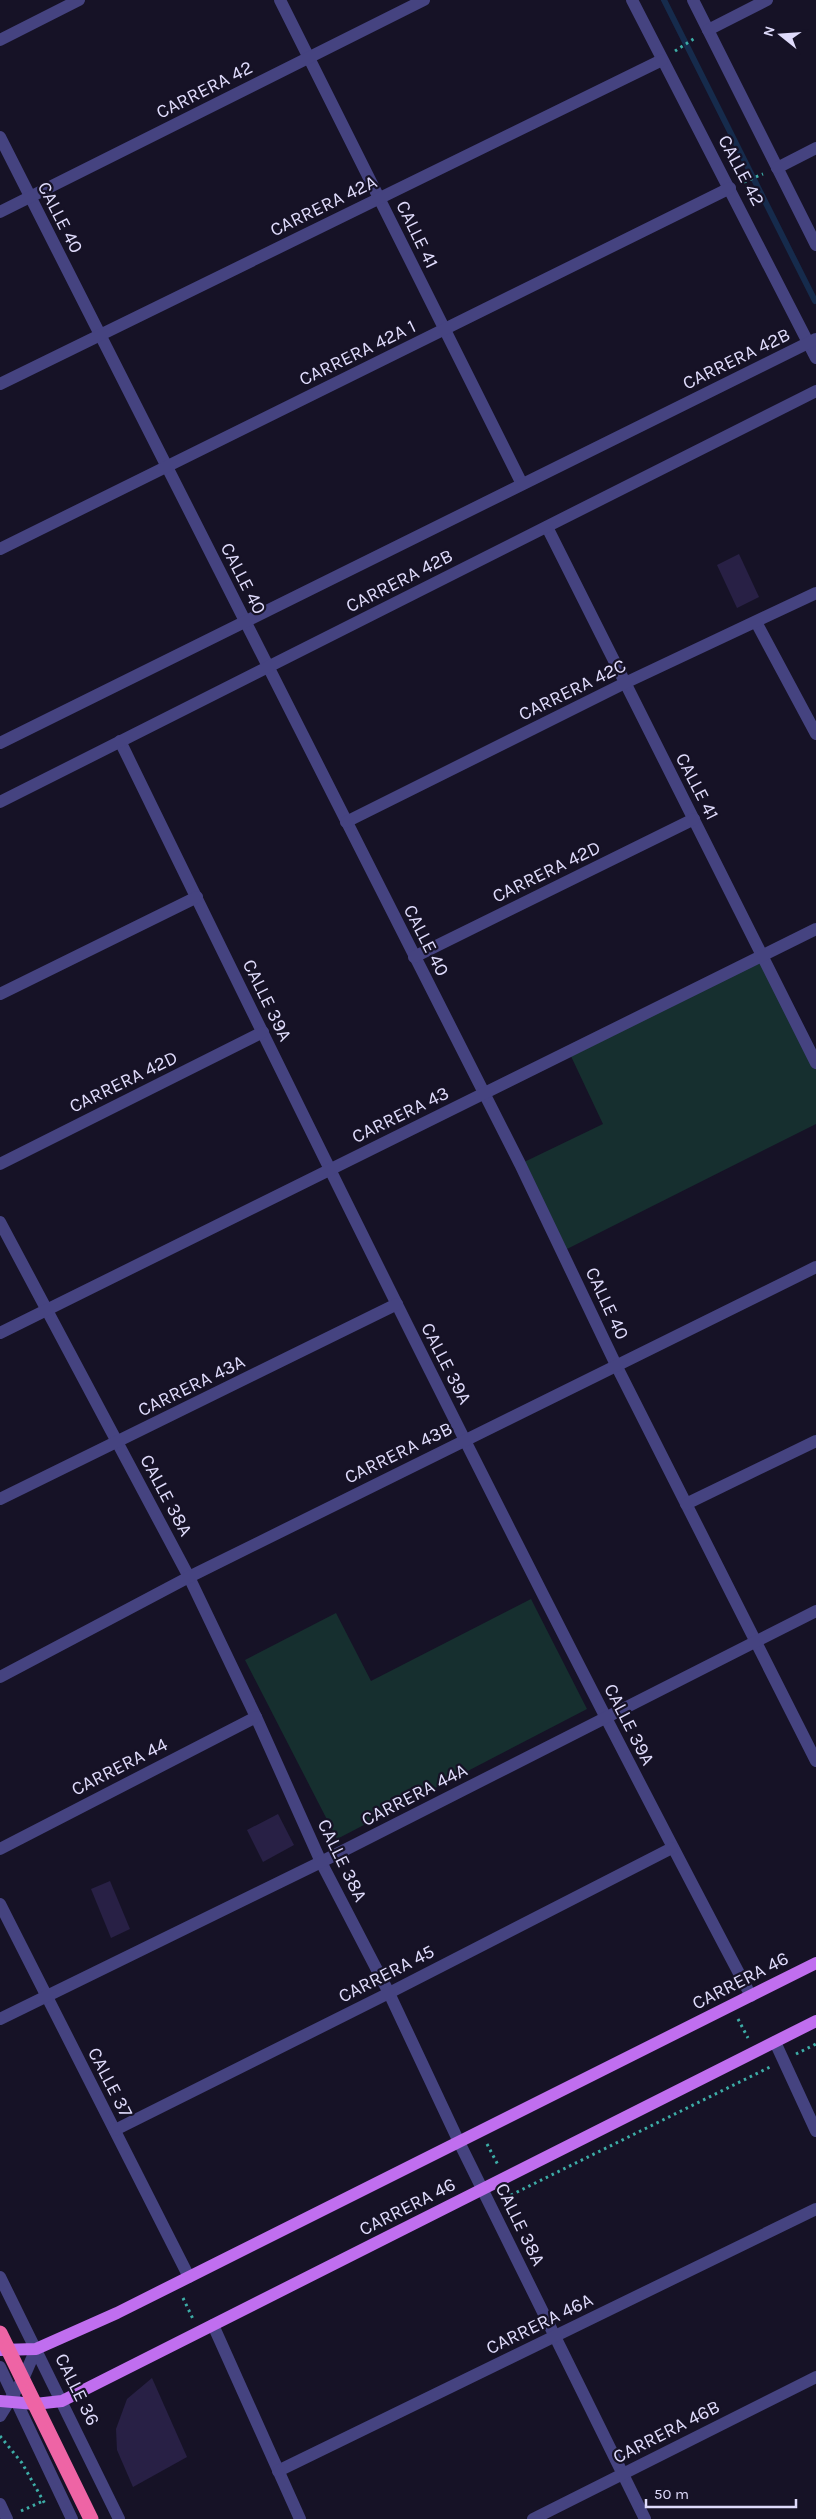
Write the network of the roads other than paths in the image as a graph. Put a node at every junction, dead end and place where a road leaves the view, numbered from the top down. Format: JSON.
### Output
{"nodes":[{"id":1,"x":80,"y":0,"type":"edge"},
{"id":2,"x":280,"y":0,"type":"edge"},
{"id":3,"x":424,"y":0,"type":"edge"},
{"id":4,"x":632,"y":0,"type":"edge"},
{"id":5,"x":693,"y":0,"type":"edge"},
{"id":6,"x":767,"y":0,"type":"edge"},
{"id":7,"x":703,"y":33,"type":"junction"},
{"id":8,"x":0,"y":40,"type":"edge"},
{"id":9,"x":309,"y":58,"type":"junction"},
{"id":10,"x":662,"y":60,"type":"junction"},
{"id":11,"x":0,"y":137,"type":"edge"},
{"id":12,"x":816,"y":148,"type":"edge"},
{"id":13,"x":778,"y":168,"type":"junction"},
{"id":14,"x":735,"y":186,"type":"junction"},
{"id":15,"x":30,"y":197,"type":"junction"},
{"id":16,"x":379,"y":198,"type":"junction"},
{"id":17,"x":0,"y":212,"type":"edge"},
{"id":18,"x":816,"y":245,"type":"edge"},
{"id":19,"x":444,"y":329,"type":"junction"},
{"id":20,"x":100,"y":335,"type":"junction"},
{"id":21,"x":812,"y":341,"type":"edge"},
{"id":22,"x":816,"y":358,"type":"edge"},
{"id":23,"x":0,"y":384,"type":"edge"},
{"id":24,"x":816,"y":391,"type":"edge"},
{"id":25,"x":167,"y":466,"type":"junction"},
{"id":26,"x":522,"y":484,"type":"junction"},
{"id":27,"x":547,"y":526,"type":"junction"},
{"id":28,"x":0,"y":549,"type":"edge"},
{"id":29,"x":816,"y":593,"type":"edge"},
{"id":30,"x":245,"y":622,"type":"junction"},
{"id":31,"x":756,"y":622,"type":"junction"},
{"id":32,"x":268,"y":667,"type":"junction"},
{"id":33,"x":625,"y":683,"type":"junction"},
{"id":34,"x":816,"y":734,"type":"edge"},
{"id":35,"x":120,"y":742,"type":"junction"},
{"id":36,"x":0,"y":744,"type":"edge"},
{"id":37,"x":0,"y":802,"type":"edge"},
{"id":38,"x":694,"y":819,"type":"junction"},
{"id":39,"x":346,"y":822,"type":"junction"},
{"id":40,"x":197,"y":897,"type":"junction"},
{"id":41,"x":816,"y":929,"type":"edge"},
{"id":42,"x":762,"y":956,"type":"junction"},
{"id":43,"x":414,"y":957,"type":"junction"},
{"id":44,"x":0,"y":994,"type":"edge"},
{"id":45,"x":263,"y":1032,"type":"junction"},
{"id":46,"x":816,"y":1063,"type":"edge"},
{"id":47,"x":484,"y":1094,"type":"junction"},
{"id":48,"x":0,"y":1164,"type":"edge"},
{"id":49,"x":331,"y":1169,"type":"junction"},
{"id":50,"x":0,"y":1222,"type":"edge"},
{"id":51,"x":816,"y":1268,"type":"edge"},
{"id":52,"x":397,"y":1304,"type":"junction"},
{"id":53,"x":45,"y":1310,"type":"junction"},
{"id":54,"x":0,"y":1333,"type":"edge"},
{"id":55,"x":617,"y":1367,"type":"junction"},
{"id":56,"x":465,"y":1440,"type":"junction"},
{"id":57,"x":118,"y":1442,"type":"junction"},
{"id":58,"x":816,"y":1442,"type":"edge"},
{"id":59,"x":0,"y":1499,"type":"edge"},
{"id":60,"x":686,"y":1504,"type":"junction"},
{"id":61,"x":189,"y":1577,"type":"junction"},
{"id":62,"x":816,"y":1611,"type":"edge"},
{"id":63,"x":755,"y":1640,"type":"junction"},
{"id":64,"x":0,"y":1676,"type":"edge"},
{"id":65,"x":256,"y":1717,"type":"junction"},
{"id":66,"x":605,"y":1718,"type":"junction"},
{"id":67,"x":816,"y":1761,"type":"edge"},
{"id":68,"x":672,"y":1848,"type":"junction"},
{"id":69,"x":0,"y":1849,"type":"edge"},
{"id":70,"x":321,"y":1862,"type":"junction"},
{"id":71,"x":0,"y":1904,"type":"edge"},
{"id":72,"x":816,"y":1963,"type":"edge"},
{"id":73,"x":389,"y":1993,"type":"junction"},
{"id":74,"x":46,"y":1996,"type":"junction"},
{"id":75,"x":750,"y":1996,"type":"junction"},
{"id":76,"x":0,"y":2018,"type":"edge"},
{"id":77,"x":816,"y":2021,"type":"edge"},
{"id":78,"x":775,"y":2042,"type":"junction"},
{"id":79,"x":115,"y":2130,"type":"junction"},
{"id":80,"x":816,"y":2131,"type":"edge"},
{"id":81,"x":459,"y":2142,"type":"junction"},
{"id":82,"x":483,"y":2189,"type":"junction"},
{"id":83,"x":816,"y":2209,"type":"edge"},
{"id":84,"x":0,"y":2277,"type":"edge"},
{"id":85,"x":189,"y":2277,"type":"junction"},
{"id":86,"x":213,"y":2325,"type":"junction"},
{"id":87,"x":0,"y":2333,"type":"edge"},
{"id":88,"x":556,"y":2336,"type":"junction"},
{"id":89,"x":36,"y":2349,"type":"junction"},
{"id":90,"x":5,"y":2350,"type":"edge"},
{"id":91,"x":0,"y":2367,"type":"edge"},
{"id":92,"x":816,"y":2377,"type":"edge"},
{"id":93,"x":22,"y":2378,"type":"junction"},
{"id":94,"x":10,"y":2400,"type":"edge"},
{"id":95,"x":62,"y":2401,"type":"junction"},
{"id":96,"x":35,"y":2404,"type":"junction"},
{"id":97,"x":0,"y":2416,"type":"edge"},
{"id":98,"x":278,"y":2471,"type":"junction"},
{"id":99,"x":622,"y":2473,"type":"junction"},
{"id":100,"x":0,"y":2504,"type":"edge"},
{"id":101,"x":7,"y":2518,"type":"edge"},
{"id":102,"x":72,"y":2519,"type":"edge"},
{"id":103,"x":91,"y":2519,"type":"edge"},
{"id":104,"x":119,"y":2519,"type":"edge"},
{"id":105,"x":300,"y":2519,"type":"edge"},
{"id":106,"x":533,"y":2519,"type":"edge"},
{"id":107,"x":645,"y":2519,"type":"edge"}],
"edges":[{"from":1,"to":8,"type":"street"},
{"from":2,"to":9,"type":"street","name":"CALLE 41"},
{"from":3,"to":9,"type":"street","name":"CARRERA 42"},
{"from":4,"to":10,"type":"street","name":"CALLE 42"},
{"from":5,"to":7,"type":"street","name":"CALLE 42"},
{"from":6,"to":7,"type":"street"},
{"from":7,"to":13,"type":"street","name":"CALLE 42"},
{"from":9,"to":15,"type":"street","name":"CARRERA 42"},
{"from":9,"to":16,"type":"street","name":"CALLE 41"},
{"from":10,"to":14,"type":"street","name":"CALLE 42"},
{"from":10,"to":16,"type":"street","name":"CARRERA 42A"},
{"from":11,"to":15,"type":"street","name":"CALLE 40"},
{"from":12,"to":13,"type":"street"},
{"from":13,"to":18,"type":"street","name":"CALLE 42"},
{"from":14,"to":19,"type":"street","name":"CARRERA 42A 1"},
{"from":14,"to":21,"type":"street","name":"CALLE 42"},
{"from":15,"to":17,"type":"street","name":"CARRERA 42"},
{"from":15,"to":20,"type":"street","name":"CALLE 40"},
{"from":16,"to":19,"type":"street","name":"CALLE 41"},
{"from":16,"to":20,"type":"street","name":"CARRERA 42A"},
{"from":19,"to":25,"type":"street","name":"CARRERA 42A 1"},
{"from":19,"to":26,"type":"street","name":"CALLE 41"},
{"from":20,"to":23,"type":"street","name":"CARRERA 42A"},
{"from":20,"to":25,"type":"street","name":"CALLE 40"},
{"from":21,"to":22,"type":"street","name":"CALLE 42"},
{"from":21,"to":26,"type":"street","name":"CARRERA 42B"},
{"from":24,"to":27,"type":"street","name":"CARRERA 42B"},
{"from":25,"to":28,"type":"street","name":"CARRERA 42A 1"},
{"from":25,"to":30,"type":"street","name":"CALLE 40"},
{"from":26,"to":30,"type":"street","name":"CARRERA 42B"},
{"from":27,"to":32,"type":"street","name":"CARRERA 42B"},
{"from":27,"to":33,"type":"street","name":"CALLE 41"},
{"from":29,"to":31,"type":"street","name":"CARRERA 42C"},
{"from":30,"to":32,"type":"street","name":"CALLE 40"},
{"from":30,"to":36,"type":"street","name":"CARRERA 42B"},
{"from":31,"to":33,"type":"street","name":"CARRERA 42C"},
{"from":31,"to":34,"type":"street"},
{"from":32,"to":35,"type":"street","name":"CARRERA 42B"},
{"from":32,"to":39,"type":"street","name":"CALLE 40"},
{"from":33,"to":38,"type":"street","name":"CALLE 41"},
{"from":33,"to":39,"type":"street","name":"CARRERA 42C"},
{"from":35,"to":37,"type":"street","name":"CARRERA 42B"},
{"from":35,"to":40,"type":"street","name":"CALLE 39A"},
{"from":38,"to":42,"type":"street","name":"CALLE 41"},
{"from":38,"to":43,"type":"street","name":"CARRERA 42D"},
{"from":39,"to":43,"type":"street","name":"CALLE 40"},
{"from":40,"to":44,"type":"street"},
{"from":40,"to":45,"type":"street","name":"CALLE 39A"},
{"from":41,"to":42,"type":"street","name":"CARRERA 43"},
{"from":42,"to":46,"type":"street","name":"CALLE 41"},
{"from":42,"to":47,"type":"street","name":"CARRERA 43"},
{"from":43,"to":47,"type":"street","name":"CALLE 40"},
{"from":45,"to":48,"type":"street","name":"CARRERA 42D"},
{"from":45,"to":49,"type":"street","name":"CALLE 39A"},
{"from":47,"to":49,"type":"street","name":"CARRERA 43"},
{"from":47,"to":55,"type":"street","name":"CALLE 40"},
{"from":49,"to":52,"type":"street","name":"CALLE 39A"},
{"from":49,"to":53,"type":"street","name":"CARRERA 43"},
{"from":50,"to":53,"type":"street","name":"CALLE 38A"},
{"from":51,"to":55,"type":"street","name":"CARRERA 43B"},
{"from":52,"to":56,"type":"street","name":"CALLE 39A"},
{"from":52,"to":57,"type":"street","name":"CARRERA 43A"},
{"from":53,"to":54,"type":"street","name":"CARRERA 43"},
{"from":53,"to":57,"type":"street","name":"CALLE 38A"},
{"from":55,"to":56,"type":"street","name":"CARRERA 43B"},
{"from":55,"to":60,"type":"street","name":"CALLE 40"},
{"from":56,"to":61,"type":"street","name":"CARRERA 43B"},
{"from":56,"to":66,"type":"street","name":"CALLE 39A"},
{"from":57,"to":59,"type":"street","name":"CARRERA 43A"},
{"from":57,"to":61,"type":"street","name":"CALLE 38A"},
{"from":58,"to":60,"type":"street"},
{"from":60,"to":63,"type":"street","name":"CALLE 40"},
{"from":61,"to":64,"type":"street","name":"CARRERA 43B"},
{"from":61,"to":65,"type":"street","name":"CALLE 38A"},
{"from":62,"to":63,"type":"street","name":"CARRERA 44A"},
{"from":63,"to":66,"type":"street","name":"CARRERA 44A"},
{"from":63,"to":67,"type":"street","name":"CALLE 40"},
{"from":65,"to":69,"type":"street","name":"CARRERA 44"},
{"from":65,"to":70,"type":"street","name":"CALLE 38A"},
{"from":66,"to":68,"type":"street","name":"CALLE 39A"},
{"from":66,"to":70,"type":"street","name":"CARRERA 44A"},
{"from":68,"to":73,"type":"street","name":"CARRERA 45"},
{"from":68,"to":75,"type":"street","name":"CALLE 39A"},
{"from":70,"to":73,"type":"street","name":"CALLE 38A"},
{"from":70,"to":74,"type":"street","name":"CARRERA 44A"},
{"from":71,"to":74,"type":"street","name":"CALLE 37"},
{"from":72,"to":75,"type":"main road","name":"CARRERA 46"},
{"from":73,"to":79,"type":"street","name":"CARRERA 45"},
{"from":73,"to":81,"type":"street","name":"CALLE 38A"},
{"from":74,"to":76,"type":"street","name":"CARRERA 44A"},
{"from":74,"to":79,"type":"street","name":"CALLE 37"},
{"from":75,"to":81,"type":"main road","name":"CARRERA 46"},
{"from":77,"to":78,"type":"main road","name":"CARRERA 46"},
{"from":78,"to":80,"type":"street"},
{"from":78,"to":82,"type":"main road","name":"CARRERA 46"},
{"from":79,"to":85,"type":"street","name":"CALLE 37"},
{"from":81,"to":82,"type":"street","name":"CALLE 38A"},
{"from":81,"to":85,"type":"main road","name":"CARRERA 46"},
{"from":82,"to":86,"type":"main road","name":"CARRERA 46"},
{"from":82,"to":88,"type":"street","name":"CALLE 38A"},
{"from":83,"to":88,"type":"street","name":"CARRERA 46A"},
{"from":84,"to":89,"type":"street","name":"CALLE 36"},
{"from":85,"to":89,"type":"main road","name":"CARRERA 46"},
{"from":86,"to":95,"type":"main road","name":"CARRERA 46"},
{"from":86,"to":98,"type":"street"},
{"from":87,"to":90,"type":"highway"},
{"from":88,"to":98,"type":"street","name":"CARRERA 46A"},
{"from":88,"to":99,"type":"street","name":"CALLE 38A"},
{"from":89,"to":90,"type":"main road","name":"CARRERA 46"},
{"from":89,"to":93,"type":"street"},
{"from":89,"to":95,"type":"street","name":"CALLE 36"},
{"from":90,"to":93,"type":"highway"},
{"from":91,"to":94,"type":"street"},
{"from":92,"to":99,"type":"street","name":"CARRERA 46B"},
{"from":93,"to":94,"type":"street"},
{"from":93,"to":96,"type":"highway"},
{"from":94,"to":96,"type":"main road","name":"CARRERA 46"},
{"from":94,"to":97,"type":"street"},
{"from":94,"to":102,"type":"street"},
{"from":95,"to":96,"type":"main road","name":"CARRERA 46"},
{"from":95,"to":104,"type":"street","name":"CALLE 36"},
{"from":96,"to":103,"type":"highway"},
{"from":98,"to":105,"type":"street"},
{"from":99,"to":106,"type":"street","name":"CARRERA 46B"},
{"from":99,"to":107,"type":"street","name":"CALLE 38A"},
{"from":100,"to":101,"type":"street"}]}
